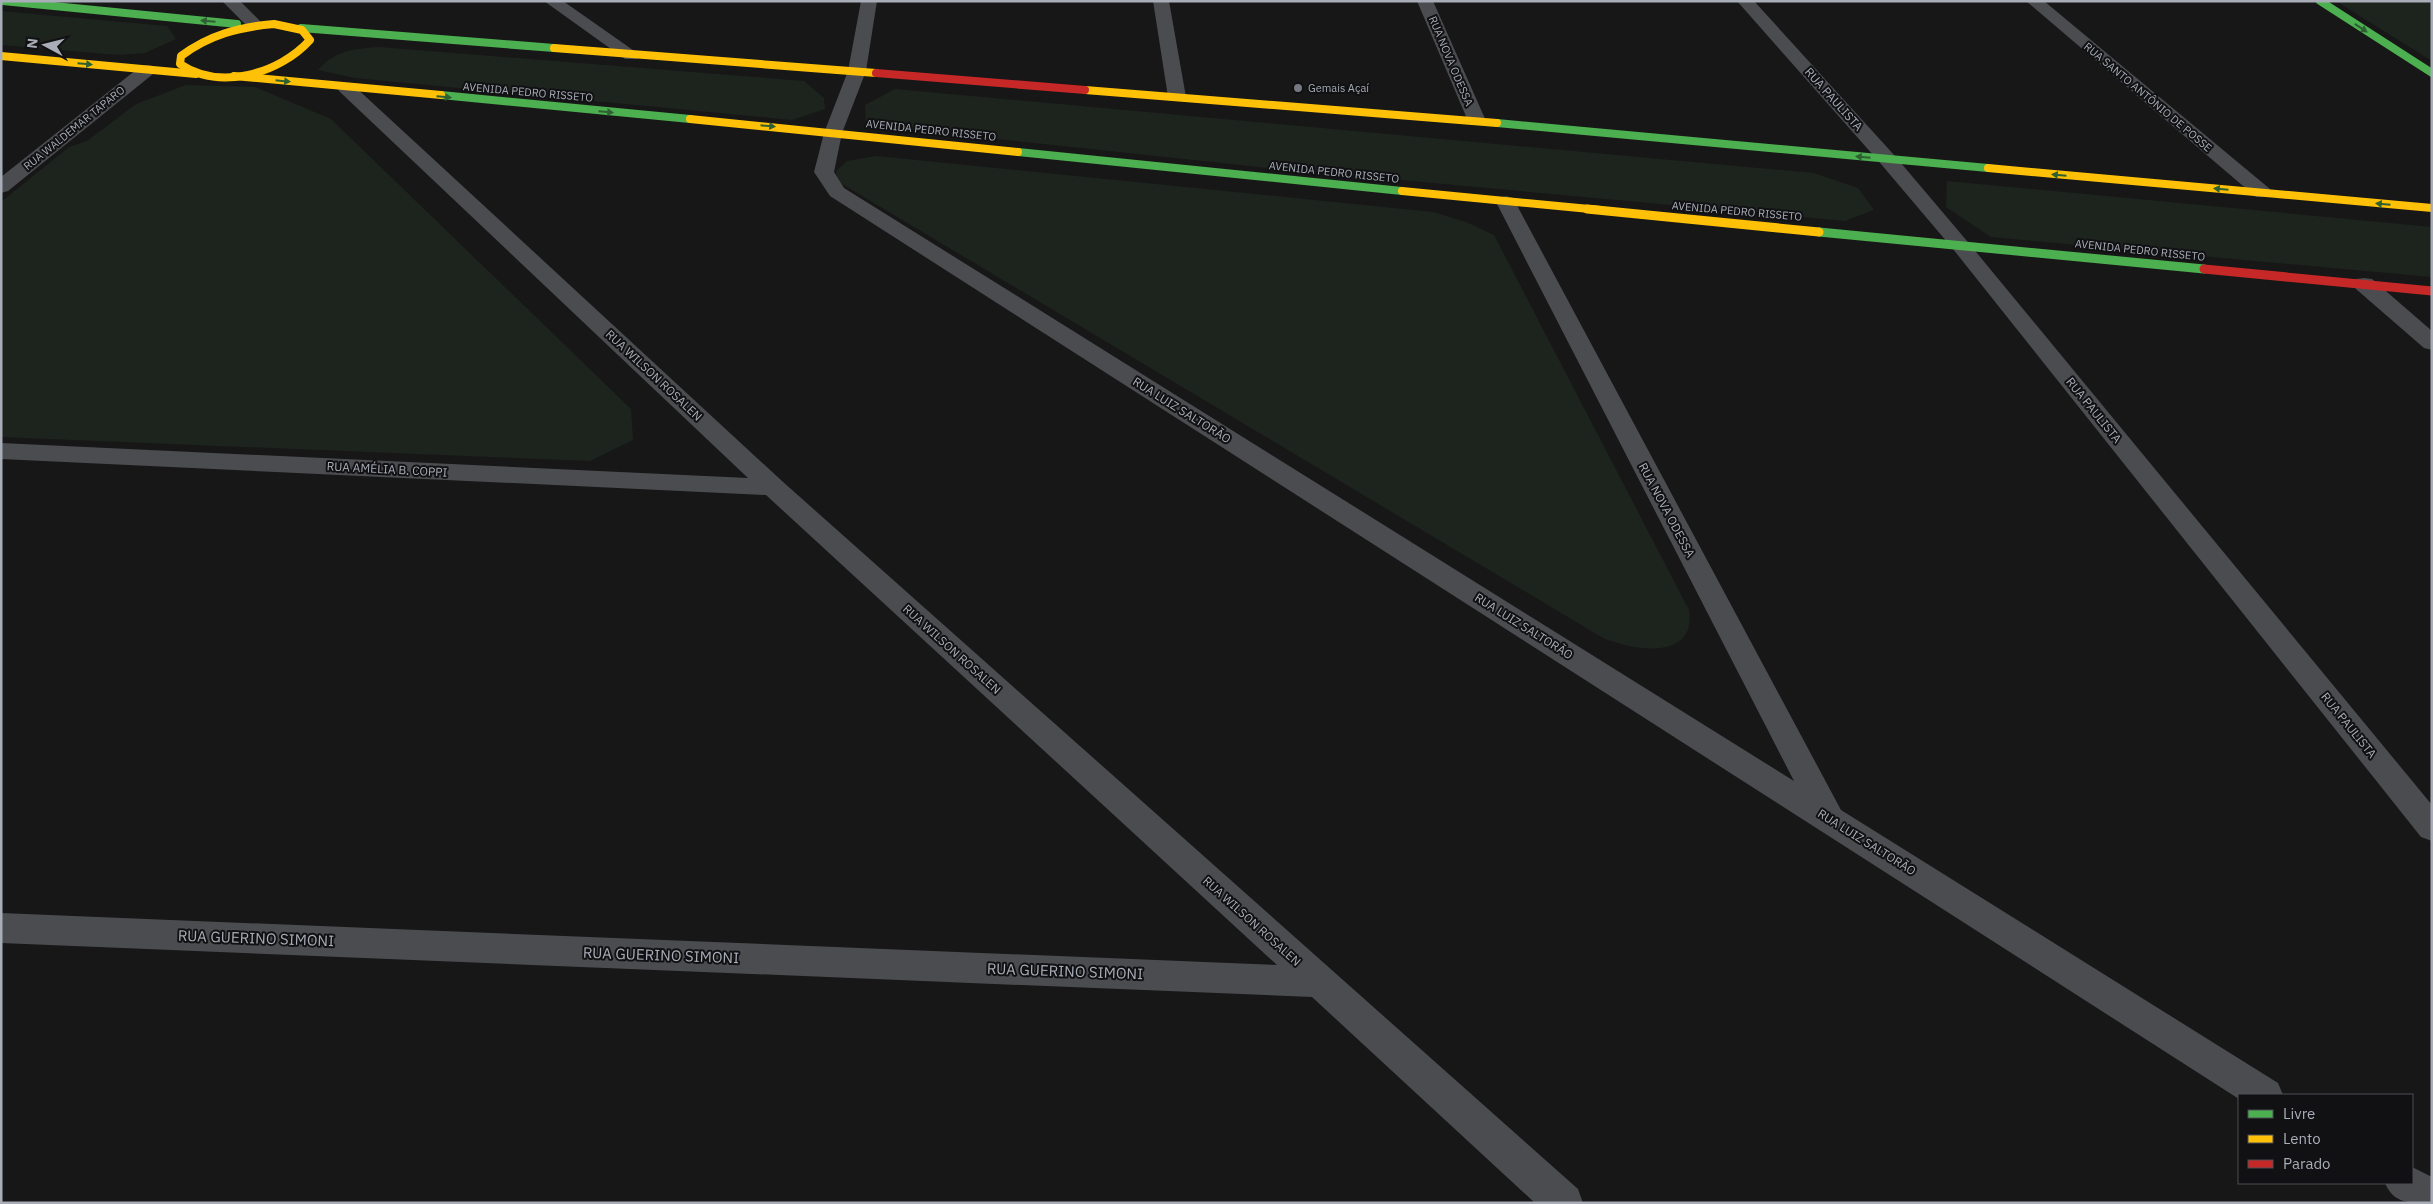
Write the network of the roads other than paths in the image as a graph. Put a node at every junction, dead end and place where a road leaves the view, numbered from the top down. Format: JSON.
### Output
{"nodes":[{"id":1,"x":3,"y":1,"type":"edge"},
{"id":2,"x":230,"y":1,"type":"edge"},
{"id":3,"x":869,"y":1,"type":"edge"},
{"id":4,"x":1161,"y":1,"type":"edge"},
{"id":5,"x":1425,"y":1,"type":"edge"},
{"id":6,"x":1745,"y":1,"type":"edge"},
{"id":7,"x":2034,"y":1,"type":"edge"},
{"id":8,"x":2320,"y":1,"type":"edge"},
{"id":9,"x":555,"y":2,"type":"edge"},
{"id":10,"x":256,"y":25,"type":"junction"},
{"id":11,"x":301,"y":28,"type":"junction"},
{"id":12,"x":632,"y":55,"type":"junction"},
{"id":13,"x":1,"y":56,"type":"edge"},
{"id":14,"x":147,"y":70,"type":"junction"},
{"id":15,"x":857,"y":71,"type":"junction"},
{"id":16,"x":2432,"y":73,"type":"edge"},
{"id":17,"x":196,"y":74,"type":"junction"},
{"id":18,"x":234,"y":76,"type":"junction"},
{"id":19,"x":346,"y":88,"type":"junction"},
{"id":20,"x":1177,"y":97,"type":"junction"},
{"id":21,"x":1477,"y":121,"type":"junction"},
{"id":22,"x":833,"y":133,"type":"junction"},
{"id":23,"x":1888,"y":160,"type":"junction"},
{"id":24,"x":1,"y":186,"type":"edge"},
{"id":25,"x":2263,"y":193,"type":"junction"},
{"id":26,"x":1506,"y":202,"type":"junction"},
{"id":27,"x":2432,"y":208,"type":"edge"},
{"id":28,"x":1960,"y":245,"type":"junction"},
{"id":29,"x":2364,"y":284,"type":"junction"},
{"id":30,"x":2432,"y":290,"type":"edge"},
{"id":31,"x":2432,"y":343,"type":"edge"},
{"id":32,"x":1,"y":451,"type":"edge"},
{"id":33,"x":773,"y":487,"type":"junction"},
{"id":34,"x":1829,"y":818,"type":"junction"},
{"id":35,"x":2432,"y":828,"type":"edge"},
{"id":36,"x":1,"y":928,"type":"edge"},
{"id":37,"x":1320,"y":982,"type":"junction"},
{"id":38,"x":2263,"y":1094,"type":"edge"},
{"id":39,"x":2406,"y":1184,"type":"edge"},
{"id":40,"x":2432,"y":1200,"type":"edge"},
{"id":41,"x":1564,"y":1203,"type":"edge"}],
"edges":[{"from":10,"to":1,"type":"main road","one_way":true},
{"from":2,"to":10,"type":"street"},
{"from":3,"to":15,"type":"street","name":"RUA LUIZ SALTORÃO"},
{"from":4,"to":20,"type":"street"},
{"from":5,"to":21,"type":"street","name":"RUA NOVA ODESSA"},
{"from":6,"to":23,"type":"street","name":"RUA PAULISTA"},
{"from":7,"to":25,"type":"street","name":"RUA SANTO ANTÔNIO DE POSSE"},
{"from":8,"to":16,"type":"main road","one_way":true},
{"from":9,"to":12,"type":"street"},
{"from":10,"to":11,"type":"main road"},
{"from":10,"to":17,"type":"main road"},
{"from":11,"to":12,"type":"main road"},
{"from":11,"to":18,"type":"main road"},
{"from":12,"to":15,"type":"main road"},
{"from":13,"to":14,"type":"main road","one_way":true},
{"from":14,"to":17,"type":"main road"},
{"from":14,"to":24,"type":"street","name":"RUA WALDEMAR TAPARO"},
{"from":15,"to":20,"type":"main road"},
{"from":15,"to":22,"type":"street","name":"RUA LUIZ SALTORÃO"},
{"from":17,"to":18,"type":"main road"},
{"from":18,"to":19,"type":"main road","name":"AVENIDA PEDRO RISSETO","one_way":true},
{"from":19,"to":22,"type":"main road","name":"AVENIDA PEDRO RISSETO","one_way":true},
{"from":19,"to":33,"type":"street","name":"RUA WILSON ROSALEN"},
{"from":20,"to":21,"type":"main road"},
{"from":23,"to":21,"type":"main road","one_way":true},
{"from":22,"to":26,"type":"main road","name":"AVENIDA PEDRO RISSETO"},
{"from":22,"to":34,"type":"street","name":"RUA LUIZ SALTORÃO"},
{"from":25,"to":23,"type":"main road","one_way":true},
{"from":23,"to":28,"type":"street","name":"RUA PAULISTA"},
{"from":27,"to":25,"type":"main road","one_way":true},
{"from":26,"to":28,"type":"main road","name":"AVENIDA PEDRO RISSETO"},
{"from":26,"to":34,"type":"street","name":"RUA NOVA ODESSA"},
{"from":28,"to":29,"type":"main road","name":"AVENIDA PEDRO RISSETO"},
{"from":28,"to":35,"type":"street","name":"RUA PAULISTA"},
{"from":29,"to":30,"type":"main road","name":"AVENIDA PEDRO RISSETO"},
{"from":29,"to":31,"type":"street"},
{"from":32,"to":33,"type":"street","name":"RUA AMÉLIA B. COPPI"},
{"from":33,"to":37,"type":"street","name":"RUA WILSON ROSALEN"},
{"from":34,"to":38,"type":"street","name":"RUA LUIZ SALTORÃO"},
{"from":36,"to":37,"type":"street","name":"RUA GUERINO SIMONI"},
{"from":37,"to":41,"type":"street","name":"RUA WILSON ROSALEN"},
{"from":39,"to":40,"type":"street"}]}
